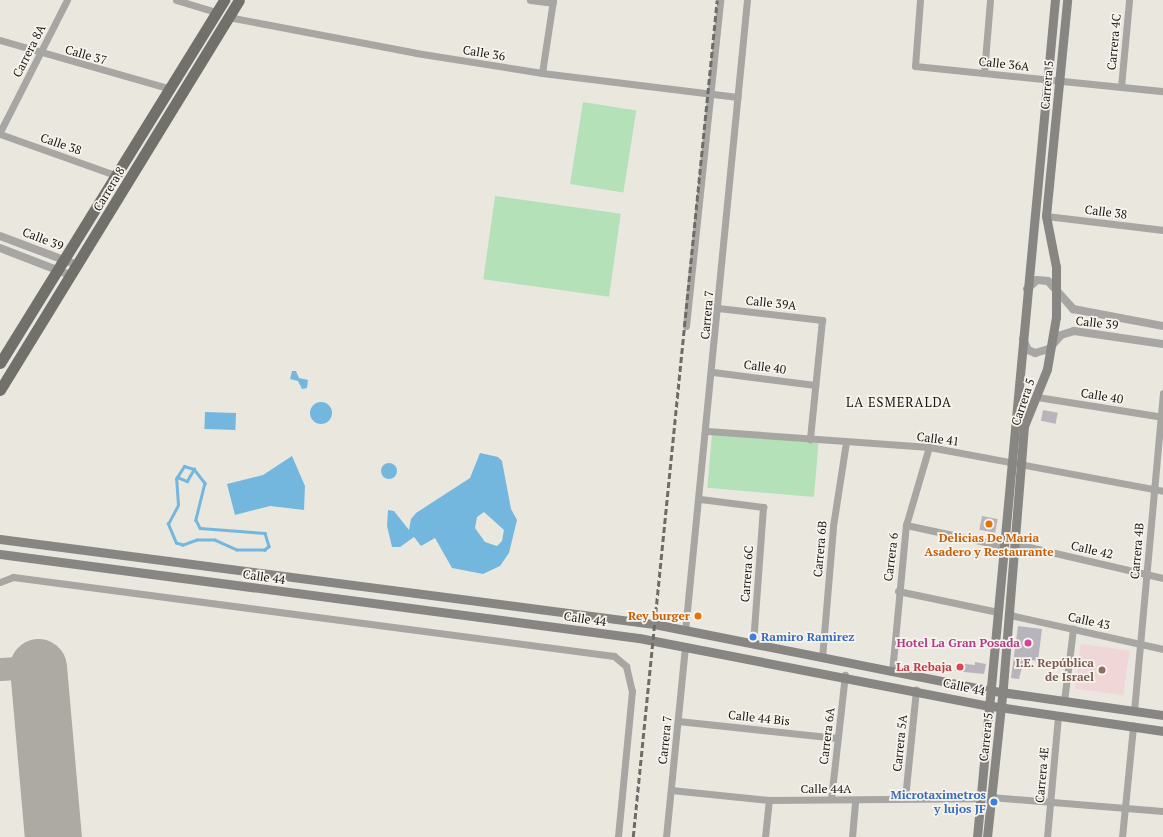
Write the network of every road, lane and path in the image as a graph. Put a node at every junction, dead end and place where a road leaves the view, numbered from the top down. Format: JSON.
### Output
{"nodes":[{"id":1,"x":66,"y":0,"type":"edge"},
{"id":2,"x":176,"y":0,"type":"edge"},
{"id":3,"x":224,"y":0,"type":"edge"},
{"id":4,"x":239,"y":0,"type":"edge"},
{"id":5,"x":530,"y":0,"type":"edge"},
{"id":6,"x":720,"y":0,"type":"edge"},
{"id":7,"x":747,"y":0,"type":"edge"},
{"id":8,"x":920,"y":0,"type":"edge"},
{"id":9,"x":990,"y":0,"type":"edge"},
{"id":10,"x":1055,"y":0,"type":"edge"},
{"id":11,"x":1067,"y":0,"type":"edge"},
{"id":12,"x":1129,"y":0,"type":"edge"},
{"id":13,"x":553,"y":2,"type":"edge"},
{"id":14,"x":216,"y":12,"type":"junction"},
{"id":15,"x":228,"y":17,"type":"junction"},
{"id":16,"x":0,"y":40,"type":"edge"},
{"id":17,"x":41,"y":54,"type":"junction"},
{"id":18,"x":984,"y":72,"type":"junction"},
{"id":19,"x":542,"y":73,"type":"junction"},
{"id":20,"x":1048,"y":79,"type":"junction"},
{"id":21,"x":1060,"y":80,"type":"junction"},
{"id":22,"x":1121,"y":87,"type":"junction"},
{"id":23,"x":167,"y":88,"type":"junction"},
{"id":24,"x":1163,"y":91,"type":"edge"},
{"id":25,"x":710,"y":94,"type":"junction"},
{"id":26,"x":738,"y":96,"type":"junction"},
{"id":27,"x":0,"y":133,"type":"edge"},
{"id":28,"x":115,"y":175,"type":"junction"},
{"id":29,"x":1046,"y":216,"type":"junction"},
{"id":30,"x":1163,"y":230,"type":"edge"},
{"id":31,"x":0,"y":236,"type":"edge"},
{"id":32,"x":0,"y":248,"type":"edge"},
{"id":33,"x":64,"y":260,"type":"junction"},
{"id":34,"x":77,"y":265,"type":"junction"},
{"id":35,"x":58,"y":271,"type":"junction"},
{"id":36,"x":70,"y":275,"type":"junction"},
{"id":37,"x":1057,"y":288,"type":"junction"},
{"id":38,"x":1026,"y":292,"type":"junction"},
{"id":39,"x":718,"y":308,"type":"junction"},
{"id":40,"x":686,"y":326,"type":"dead end"},
{"id":41,"x":1163,"y":326,"type":"edge"},
{"id":42,"x":1022,"y":336,"type":"junction"},
{"id":43,"x":1053,"y":343,"type":"junction"},
{"id":44,"x":1163,"y":344,"type":"edge"},
{"id":45,"x":0,"y":363,"type":"edge"},
{"id":46,"x":713,"y":372,"type":"junction"},
{"id":47,"x":815,"y":384,"type":"junction"},
{"id":48,"x":0,"y":390,"type":"edge"},
{"id":49,"x":1163,"y":393,"type":"edge"},
{"id":50,"x":1038,"y":398,"type":"junction"},
{"id":51,"x":1162,"y":417,"type":"edge"},
{"id":52,"x":707,"y":431,"type":"junction"},
{"id":53,"x":810,"y":439,"type":"junction"},
{"id":54,"x":846,"y":442,"type":"junction"},
{"id":55,"x":929,"y":447,"type":"junction"},
{"id":56,"x":1011,"y":461,"type":"junction"},
{"id":57,"x":1023,"y":463,"type":"junction"},
{"id":58,"x":1154,"y":490,"type":"junction"},
{"id":59,"x":1163,"y":491,"type":"edge"},
{"id":60,"x":700,"y":499,"type":"junction"},
{"id":61,"x":906,"y":525,"type":"junction"},
{"id":62,"x":0,"y":540,"type":"edge"},
{"id":63,"x":1016,"y":544,"type":"junction"},
{"id":64,"x":1004,"y":546,"type":"junction"},
{"id":65,"x":0,"y":554,"type":"edge"},
{"id":66,"x":1146,"y":574,"type":"junction"},
{"id":67,"x":1163,"y":578,"type":"edge"},
{"id":68,"x":0,"y":582,"type":"edge"},
{"id":69,"x":898,"y":591,"type":"junction"},
{"id":70,"x":998,"y":612,"type":"junction"},
{"id":71,"x":1010,"y":615,"type":"junction"},
{"id":72,"x":1074,"y":629,"type":"junction"},
{"id":73,"x":685,"y":631,"type":"junction"},
{"id":74,"x":753,"y":644,"type":"junction"},
{"id":75,"x":1140,"y":644,"type":"junction"},
{"id":76,"x":685,"y":646,"type":"junction"},
{"id":77,"x":1163,"y":649,"type":"edge"},
{"id":78,"x":822,"y":658,"type":"junction"},
{"id":79,"x":892,"y":672,"type":"junction"},
{"id":80,"x":845,"y":675,"type":"junction"},
{"id":81,"x":916,"y":690,"type":"junction"},
{"id":82,"x":992,"y":691,"type":"junction"},
{"id":83,"x":1003,"y":693,"type":"junction"},
{"id":84,"x":1064,"y":701,"type":"junction"},
{"id":85,"x":991,"y":705,"type":"junction"},
{"id":86,"x":1001,"y":706,"type":"junction"},
{"id":87,"x":1134,"y":711,"type":"junction"},
{"id":88,"x":1058,"y":715,"type":"junction"},
{"id":89,"x":1163,"y":716,"type":"edge"},
{"id":90,"x":678,"y":721,"type":"junction"},
{"id":91,"x":1133,"y":726,"type":"junction"},
{"id":92,"x":1163,"y":731,"type":"edge"},
{"id":93,"x":837,"y":738,"type":"junction"},
{"id":94,"x":671,"y":790,"type":"junction"},
{"id":95,"x":992,"y":797,"type":"junction"},
{"id":96,"x":905,"y":798,"type":"junction"},
{"id":97,"x":981,"y":798,"type":"junction"},
{"id":98,"x":831,"y":799,"type":"junction"},
{"id":99,"x":769,"y":800,"type":"junction"},
{"id":100,"x":855,"y":800,"type":"junction"},
{"id":101,"x":1050,"y":801,"type":"junction"},
{"id":102,"x":1125,"y":806,"type":"junction"},
{"id":103,"x":1163,"y":811,"type":"edge"},
{"id":104,"x":618,"y":837,"type":"edge"},
{"id":105,"x":666,"y":837,"type":"edge"},
{"id":106,"x":765,"y":837,"type":"edge"},
{"id":107,"x":852,"y":837,"type":"edge"},
{"id":108,"x":977,"y":837,"type":"edge"},
{"id":109,"x":987,"y":837,"type":"edge"},
{"id":110,"x":1047,"y":837,"type":"edge"},
{"id":111,"x":1122,"y":837,"type":"edge"}],
"edges":[{"from":1,"to":17,"type":"street","name":"Carrera 8A"},
{"from":2,"to":14,"type":"street"},
{"from":3,"to":14,"type":"main road","name":"Carrera 8"},
{"from":4,"to":15,"type":"main road","name":"Carrera 8"},
{"from":5,"to":13,"type":"street"},
{"from":6,"to":25,"type":"street"},
{"from":7,"to":26,"type":"street","name":"Carrera 7"},
{"from":8,"to":18,"type":"street","name":"Calle 36A"},
{"from":9,"to":18,"type":"street"},
{"from":10,"to":20,"type":"main road","name":"Carrera 5"},
{"from":11,"to":21,"type":"main road","name":"Carrera 5"},
{"from":12,"to":22,"type":"street","name":"Carrera 4C"},
{"from":13,"to":19,"type":"street"},
{"from":14,"to":23,"type":"main road","name":"Carrera 8"},
{"from":15,"to":19,"type":"street","name":"Calle 36"},
{"from":15,"to":34,"type":"main road","name":"Carrera 8"},
{"from":16,"to":17,"type":"street","name":"Calle 37"},
{"from":17,"to":23,"type":"street","name":"Calle 37"},
{"from":17,"to":27,"type":"street","name":"Carrera 8A"},
{"from":18,"to":20,"type":"street","name":"Calle 36A"},
{"from":19,"to":25,"type":"street","name":"Calle 36"},
{"from":20,"to":21,"type":"street","name":"Calle 36A"},
{"from":20,"to":38,"type":"main road","name":"Carrera 5"},
{"from":21,"to":22,"type":"street","name":"Calle 36A"},
{"from":21,"to":29,"type":"main road","name":"Carrera 5"},
{"from":22,"to":24,"type":"street","name":"Calle 36A"},
{"from":23,"to":28,"type":"main road","name":"Carrera 8"},
{"from":25,"to":26,"type":"street","name":"Calle 36"},
{"from":25,"to":40,"type":"street"},
{"from":26,"to":39,"type":"street","name":"Carrera 7"},
{"from":27,"to":28,"type":"street","name":"Calle 38"},
{"from":28,"to":33,"type":"main road","name":"Carrera 8"},
{"from":29,"to":30,"type":"street","name":"Calle 38"},
{"from":29,"to":37,"type":"main road","name":"Carrera 5"},
{"from":31,"to":33,"type":"street","name":"Calle 39"},
{"from":32,"to":35,"type":"street","name":"Calle 39"},
{"from":33,"to":34,"type":"street","name":"Calle 39"},
{"from":33,"to":35,"type":"main road","name":"Carrera 8"},
{"from":34,"to":36,"type":"main road","name":"Carrera 8"},
{"from":35,"to":36,"type":"street","name":"Calle 39"},
{"from":35,"to":45,"type":"main road","name":"Carrera 8"},
{"from":36,"to":48,"type":"main road","name":"Carrera 8"},
{"from":37,"to":38,"type":"street"},
{"from":37,"to":41,"type":"street","name":"Calle 39"},
{"from":37,"to":43,"type":"main road","name":"Carrera 5"},
{"from":38,"to":42,"type":"main road","name":"Carrera 5"},
{"from":39,"to":46,"type":"street","name":"Carrera 7"},
{"from":39,"to":47,"type":"street","name":"Calle 39A"},
{"from":42,"to":43,"type":"street","name":"Calle 39"},
{"from":42,"to":56,"type":"main road","name":"Carrera 5"},
{"from":43,"to":44,"type":"street","name":"Calle 39"},
{"from":43,"to":50,"type":"main road","name":"Carrera 5"},
{"from":46,"to":47,"type":"street","name":"Calle 40"},
{"from":46,"to":52,"type":"street","name":"Carrera 7"},
{"from":47,"to":53,"type":"street"},
{"from":49,"to":51,"type":"street","name":"Carrera 4B"},
{"from":50,"to":51,"type":"street","name":"Calle 40"},
{"from":50,"to":57,"type":"main road","name":"Carrera 5"},
{"from":51,"to":58,"type":"street","name":"Carrera 4B"},
{"from":52,"to":53,"type":"street","name":"Calle 41"},
{"from":52,"to":60,"type":"street","name":"Carrera 7"},
{"from":53,"to":54,"type":"street","name":"Calle 41"},
{"from":54,"to":55,"type":"street","name":"Calle 41"},
{"from":54,"to":78,"type":"street","name":"Carrera 6B"},
{"from":55,"to":56,"type":"street","name":"Calle 41"},
{"from":55,"to":61,"type":"street","name":"Carrera 6"},
{"from":56,"to":57,"type":"street","name":"Calle 41"},
{"from":56,"to":64,"type":"main road","name":"Carrera 5"},
{"from":57,"to":58,"type":"street","name":"Calle 41"},
{"from":57,"to":63,"type":"main road","name":"Carrera 5"},
{"from":58,"to":59,"type":"street","name":"Calle 41"},
{"from":58,"to":66,"type":"street","name":"Carrera 4B"},
{"from":60,"to":73,"type":"street","name":"Carrera 7"},
{"from":60,"to":74,"type":"street","name":"Carrera 6C"},
{"from":61,"to":64,"type":"street"},
{"from":61,"to":69,"type":"street","name":"Carrera 6"},
{"from":62,"to":73,"type":"main road","name":"Calle 44"},
{"from":63,"to":66,"type":"street","name":"Calle 42"},
{"from":63,"to":71,"type":"main road","name":"Carrera 5"},
{"from":64,"to":70,"type":"main road","name":"Carrera 5"},
{"from":65,"to":76,"type":"main road","name":"Calle 44"},
{"from":66,"to":67,"type":"street","name":"Calle 42"},
{"from":66,"to":75,"type":"street","name":"Carrera 4B"},
{"from":68,"to":104,"type":"street"},
{"from":69,"to":70,"type":"street"},
{"from":69,"to":79,"type":"street","name":"Carrera 6"},
{"from":70,"to":82,"type":"main road","name":"Carrera 5"},
{"from":71,"to":72,"type":"street","name":"Calle 43"},
{"from":71,"to":83,"type":"main road","name":"Carrera 5"},
{"from":72,"to":75,"type":"street","name":"Calle 43"},
{"from":72,"to":84,"type":"street"},
{"from":73,"to":74,"type":"main road","name":"Calle 44"},
{"from":74,"to":78,"type":"main road","name":"Calle 44"},
{"from":75,"to":77,"type":"street","name":"Calle 43"},
{"from":75,"to":87,"type":"street","name":"Carrera 4B"},
{"from":76,"to":80,"type":"main road","name":"Calle 44"},
{"from":76,"to":90,"type":"street","name":"Carrera 7"},
{"from":78,"to":79,"type":"main road","name":"Calle 44"},
{"from":79,"to":82,"type":"main road","name":"Calle 44"},
{"from":80,"to":81,"type":"main road","name":"Calle 44"},
{"from":80,"to":93,"type":"street","name":"Carrera 6A"},
{"from":81,"to":85,"type":"main road","name":"Calle 44"},
{"from":81,"to":96,"type":"street","name":"Carrera 5A"},
{"from":82,"to":83,"type":"main road","name":"Calle 44"},
{"from":82,"to":85,"type":"main road","name":"Carrera 5"},
{"from":83,"to":84,"type":"main road","name":"Calle 44"},
{"from":83,"to":86,"type":"main road","name":"Carrera 5"},
{"from":84,"to":87,"type":"main road","name":"Calle 44"},
{"from":85,"to":86,"type":"main road","name":"Calle 44"},
{"from":85,"to":97,"type":"main road","name":"Carrera 5"},
{"from":86,"to":88,"type":"main road","name":"Calle 44"},
{"from":86,"to":95,"type":"main road","name":"Carrera 5"},
{"from":87,"to":89,"type":"main road","name":"Calle 44"},
{"from":88,"to":91,"type":"main road","name":"Calle 44"},
{"from":88,"to":101,"type":"street","name":"Carrera 4E"},
{"from":90,"to":93,"type":"street","name":"Calle 44 Bis"},
{"from":90,"to":94,"type":"street","name":"Carrera 7"},
{"from":91,"to":92,"type":"main road","name":"Calle 44"},
{"from":91,"to":102,"type":"street"},
{"from":93,"to":98,"type":"street","name":"Carrera 6A"},
{"from":94,"to":99,"type":"street","name":"Calle 44A"},
{"from":94,"to":105,"type":"street","name":"Carrera 7"},
{"from":95,"to":101,"type":"street"},
{"from":95,"to":109,"type":"main road","name":"Carrera 5"},
{"from":96,"to":97,"type":"street","name":"Calle 44A"},
{"from":96,"to":100,"type":"street","name":"Calle 44A"},
{"from":97,"to":108,"type":"main road","name":"Carrera 5"},
{"from":98,"to":99,"type":"street","name":"Calle 44A"},
{"from":98,"to":100,"type":"street","name":"Calle 44A"},
{"from":99,"to":106,"type":"street"},
{"from":100,"to":107,"type":"street"},
{"from":101,"to":102,"type":"street"},
{"from":101,"to":110,"type":"street","name":"Carrera 4E"},
{"from":102,"to":103,"type":"street"},
{"from":102,"to":111,"type":"street"}]}
